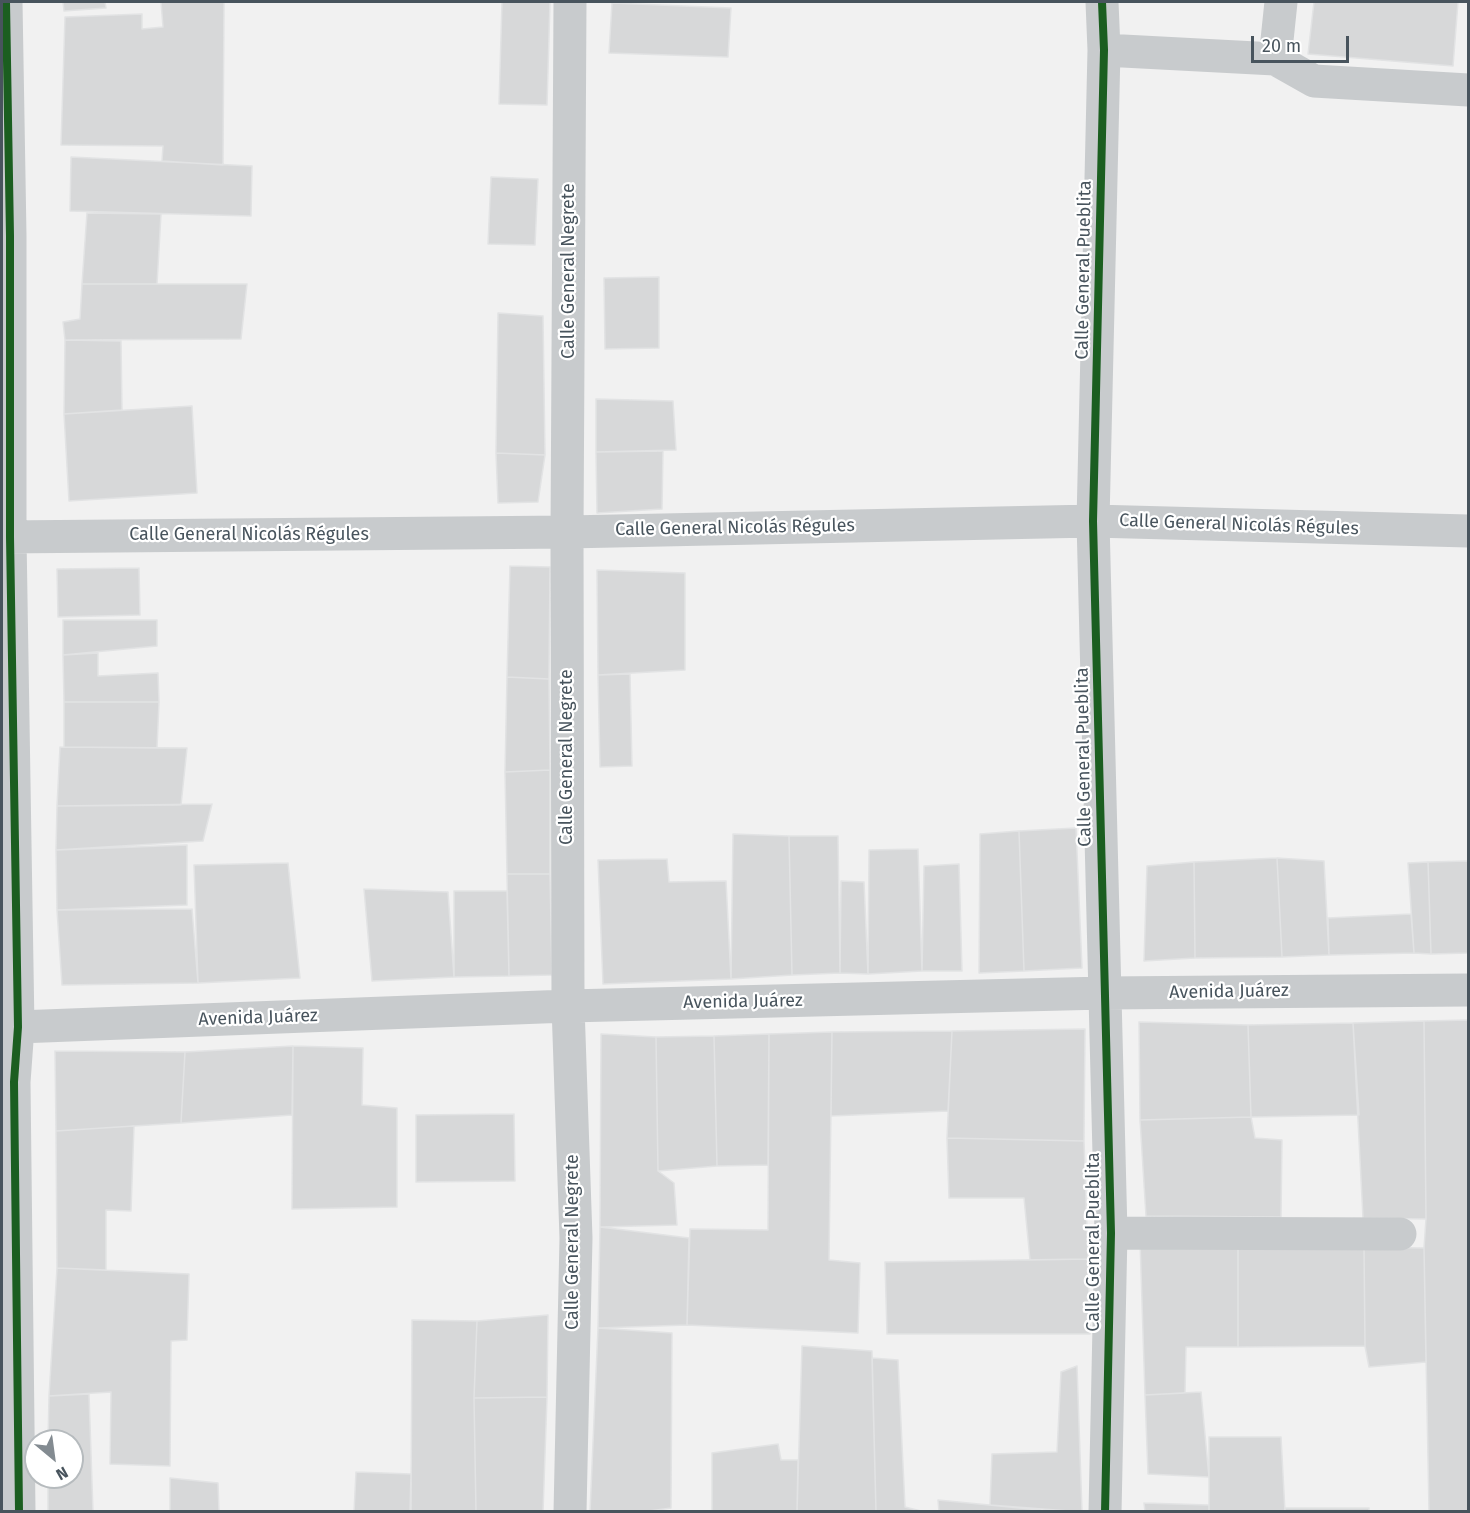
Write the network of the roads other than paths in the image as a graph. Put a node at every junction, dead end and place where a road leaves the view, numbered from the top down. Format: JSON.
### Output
{"nodes":[{"id":1,"x":570,"y":2,"type":"edge"},
{"id":2,"x":1102,"y":2,"type":"edge"},
{"id":3,"x":1281,"y":2,"type":"edge"},
{"id":4,"x":4,"y":10,"type":"edge"},
{"id":5,"x":1104,"y":50,"type":"junction"},
{"id":6,"x":1275,"y":59,"type":"junction"},
{"id":7,"x":1468,"y":90,"type":"edge"},
{"id":8,"x":6,"y":236,"type":"edge"},
{"id":9,"x":1093,"y":521,"type":"junction"},
{"id":10,"x":1468,"y":531,"type":"edge"},
{"id":11,"x":567,"y":532,"type":"junction"},
{"id":12,"x":6,"y":537,"type":"edge"},
{"id":13,"x":1468,"y":990,"type":"edge"},
{"id":14,"x":1105,"y":993,"type":"junction"},
{"id":15,"x":568,"y":1006,"type":"junction"},
{"id":16,"x":18,"y":1027,"type":"junction"},
{"id":17,"x":8,"y":1082,"type":"edge"},
{"id":18,"x":1111,"y":1233,"type":"junction"},
{"id":19,"x":1400,"y":1234,"type":"dead end"},
{"id":20,"x":19,"y":1512,"type":"edge"},
{"id":21,"x":570,"y":1512,"type":"edge"},
{"id":22,"x":1105,"y":1512,"type":"edge"}],
"edges":[{"from":1,"to":11,"type":"street","name":"Calle General Negrete"},
{"from":2,"to":5,"type":"street","name":"Calle General Pueblita"},
{"from":3,"to":6,"type":"street"},
{"from":4,"to":8,"type":"street"},
{"from":5,"to":6,"type":"street"},
{"from":5,"to":9,"type":"street","name":"Calle General Pueblita"},
{"from":6,"to":7,"type":"street"},
{"from":8,"to":12,"type":"street"},
{"from":9,"to":10,"type":"street","name":"Calle General Nicolás Régules"},
{"from":9,"to":11,"type":"street","name":"Calle General Nicolás Régules"},
{"from":9,"to":14,"type":"street","name":"Calle General Pueblita"},
{"from":11,"to":12,"type":"street","name":"Calle General Nicolás Régules"},
{"from":11,"to":15,"type":"street","name":"Calle General Negrete"},
{"from":12,"to":16,"type":"street"},
{"from":13,"to":14,"type":"street","name":"Avenida Juárez"},
{"from":14,"to":15,"type":"street","name":"Avenida Juárez"},
{"from":14,"to":18,"type":"street","name":"Calle General Pueblita"},
{"from":15,"to":16,"type":"street","name":"Avenida Juárez"},
{"from":15,"to":21,"type":"street","name":"Calle General Negrete"},
{"from":16,"to":17,"type":"street"},
{"from":17,"to":20,"type":"street"},
{"from":18,"to":19,"type":"street"},
{"from":18,"to":22,"type":"street","name":"Calle General Pueblita"}]}
